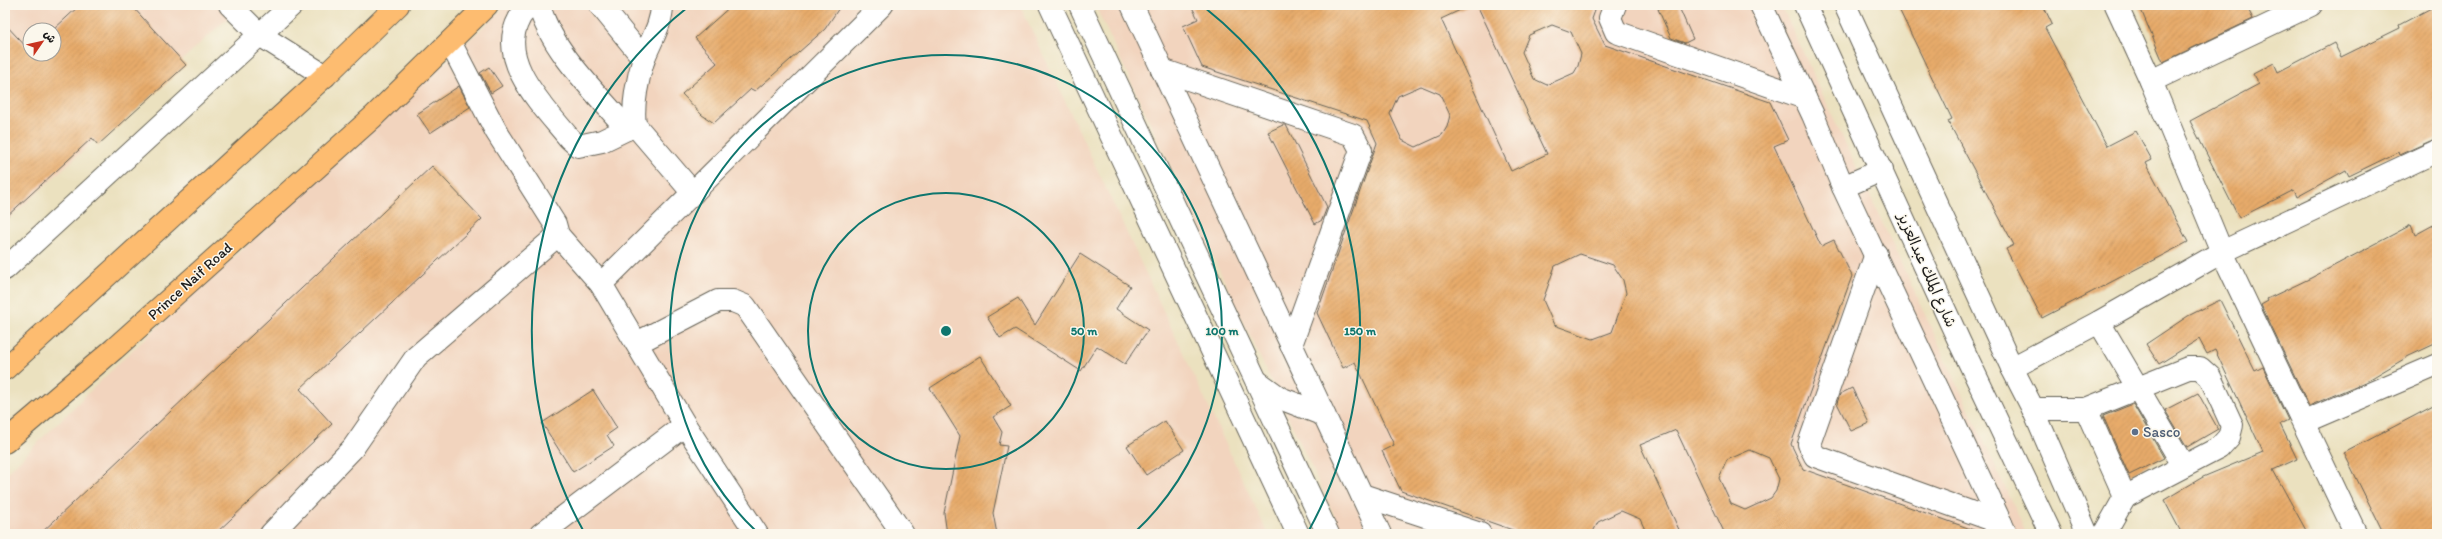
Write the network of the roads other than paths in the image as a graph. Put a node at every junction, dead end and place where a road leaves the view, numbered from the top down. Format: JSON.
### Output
{"nodes":[{"id":1,"x":230,"y":5,"type":"edge"},
{"id":2,"x":292,"y":5,"type":"edge"},
{"id":3,"x":398,"y":5,"type":"edge"},
{"id":4,"x":487,"y":5,"type":"edge"},
{"id":5,"x":531,"y":5,"type":"edge"},
{"id":6,"x":539,"y":5,"type":"edge"},
{"id":7,"x":600,"y":5,"type":"edge"},
{"id":8,"x":662,"y":5,"type":"edge"},
{"id":9,"x":882,"y":5,"type":"edge"},
{"id":10,"x":1050,"y":5,"type":"edge"},
{"id":11,"x":1080,"y":5,"type":"edge"},
{"id":12,"x":1132,"y":5,"type":"edge"},
{"id":13,"x":1615,"y":5,"type":"edge"},
{"id":14,"x":1761,"y":5,"type":"edge"},
{"id":15,"x":1805,"y":5,"type":"edge"},
{"id":16,"x":1845,"y":5,"type":"edge"},
{"id":17,"x":2116,"y":5,"type":"edge"},
{"id":18,"x":2311,"y":5,"type":"edge"},
{"id":19,"x":2283,"y":11,"type":"edge"},
{"id":20,"x":260,"y":35,"type":"junction"},
{"id":21,"x":450,"y":42,"type":"junction"},
{"id":22,"x":644,"y":59,"type":"junction"},
{"id":23,"x":1162,"y":70,"type":"junction"},
{"id":24,"x":325,"y":76,"type":"junction"},
{"id":25,"x":2151,"y":81,"type":"junction"},
{"id":26,"x":1805,"y":98,"type":"junction"},
{"id":27,"x":631,"y":127,"type":"junction"},
{"id":28,"x":2437,"y":151,"type":"edge"},
{"id":29,"x":1882,"y":170,"type":"junction"},
{"id":30,"x":1843,"y":187,"type":"junction"},
{"id":31,"x":693,"y":193,"type":"junction"},
{"id":32,"x":558,"y":235,"type":"junction"},
{"id":33,"x":2222,"y":252,"type":"junction"},
{"id":34,"x":1876,"y":254,"type":"junction"},
{"id":35,"x":5,"y":269,"type":"edge"},
{"id":36,"x":601,"y":284,"type":"junction"},
{"id":37,"x":2099,"y":322,"type":"junction"},
{"id":38,"x":637,"y":344,"type":"junction"},
{"id":39,"x":1291,"y":345,"type":"junction"},
{"id":40,"x":2437,"y":365,"type":"edge"},
{"id":41,"x":2012,"y":368,"type":"junction"},
{"id":42,"x":5,"y":369,"type":"edge"},
{"id":43,"x":1257,"y":382,"type":"junction"},
{"id":44,"x":2136,"y":388,"type":"junction"},
{"id":45,"x":1306,"y":400,"type":"junction"},
{"id":46,"x":2033,"y":409,"type":"junction"},
{"id":47,"x":2086,"y":409,"type":"junction"},
{"id":48,"x":2304,"y":422,"type":"junction"},
{"id":49,"x":685,"y":425,"type":"junction"},
{"id":50,"x":5,"y":442,"type":"edge"},
{"id":51,"x":2183,"y":465,"type":"junction"},
{"id":52,"x":1362,"y":495,"type":"junction"},
{"id":53,"x":2125,"y":498,"type":"junction"},
{"id":54,"x":2004,"y":528,"type":"edge"},
{"id":55,"x":271,"y":534,"type":"edge"},
{"id":56,"x":541,"y":534,"type":"edge"},
{"id":57,"x":757,"y":534,"type":"edge"},
{"id":58,"x":903,"y":534,"type":"edge"},
{"id":59,"x":1298,"y":534,"type":"edge"},
{"id":60,"x":1328,"y":534,"type":"edge"},
{"id":61,"x":1380,"y":534,"type":"edge"},
{"id":62,"x":1480,"y":534,"type":"edge"},
{"id":63,"x":2051,"y":534,"type":"edge"},
{"id":64,"x":2087,"y":534,"type":"edge"},
{"id":65,"x":2104,"y":534,"type":"edge"},
{"id":66,"x":2356,"y":534,"type":"edge"}],
"edges":[{"from":1,"to":20,"type":"street"},
{"from":2,"to":20,"type":"street"},
{"from":3,"to":24,"type":"main road"},
{"from":4,"to":21,"type":"main road","name":"Prince Naif Road"},
{"from":5,"to":27,"type":"street"},
{"from":6,"to":27,"type":"street"},
{"from":7,"to":22,"type":"street"},
{"from":8,"to":22,"type":"street"},
{"from":9,"to":31,"type":"street"},
{"from":10,"to":59,"type":"street"},
{"from":11,"to":43,"type":"street"},
{"from":12,"to":23,"type":"street"},
{"from":13,"to":26,"type":"street"},
{"from":14,"to":26,"type":"street"},
{"from":15,"to":29,"type":"street","name":"شارع الملك عبدالعزيز"},
{"from":16,"to":41,"type":"street"},
{"from":17,"to":25,"type":"street"},
{"from":18,"to":19,"type":"street"},
{"from":19,"to":25,"type":"street"},
{"from":20,"to":24,"type":"street"},
{"from":20,"to":35,"type":"street"},
{"from":21,"to":32,"type":"street"},
{"from":21,"to":50,"type":"main road","name":"Prince Naif Road"},
{"from":22,"to":27,"type":"street"},
{"from":23,"to":39,"type":"street"},
{"from":23,"to":39,"type":"street"},
{"from":24,"to":42,"type":"main road"},
{"from":25,"to":33,"type":"street"},
{"from":26,"to":30,"type":"street"},
{"from":27,"to":31,"type":"street"},
{"from":28,"to":33,"type":"street"},
{"from":29,"to":30,"type":"street"},
{"from":29,"to":63,"type":"street","name":"شارع الملك عبدالعزيز"},
{"from":30,"to":34,"type":"street"},
{"from":31,"to":36,"type":"street"},
{"from":32,"to":36,"type":"street"},
{"from":32,"to":55,"type":"street"},
{"from":33,"to":37,"type":"street"},
{"from":33,"to":48,"type":"street"},
{"from":34,"to":54,"type":"street"},
{"from":34,"to":54,"type":"street"},
{"from":36,"to":38,"type":"street"},
{"from":37,"to":41,"type":"street"},
{"from":37,"to":44,"type":"street"},
{"from":38,"to":49,"type":"street"},
{"from":38,"to":58,"type":"street"},
{"from":39,"to":45,"type":"street"},
{"from":40,"to":48,"type":"street"},
{"from":41,"to":46,"type":"street"},
{"from":43,"to":45,"type":"street"},
{"from":43,"to":60,"type":"street"},
{"from":44,"to":47,"type":"street"},
{"from":44,"to":51,"type":"street"},
{"from":44,"to":51,"type":"street"},
{"from":45,"to":52,"type":"street"},
{"from":46,"to":47,"type":"street"},
{"from":46,"to":64,"type":"street"},
{"from":47,"to":53,"type":"street"},
{"from":48,"to":66,"type":"street"},
{"from":49,"to":56,"type":"street"},
{"from":49,"to":57,"type":"street"},
{"from":51,"to":53,"type":"street"},
{"from":52,"to":61,"type":"street"},
{"from":52,"to":62,"type":"street"},
{"from":53,"to":65,"type":"street"}]}
